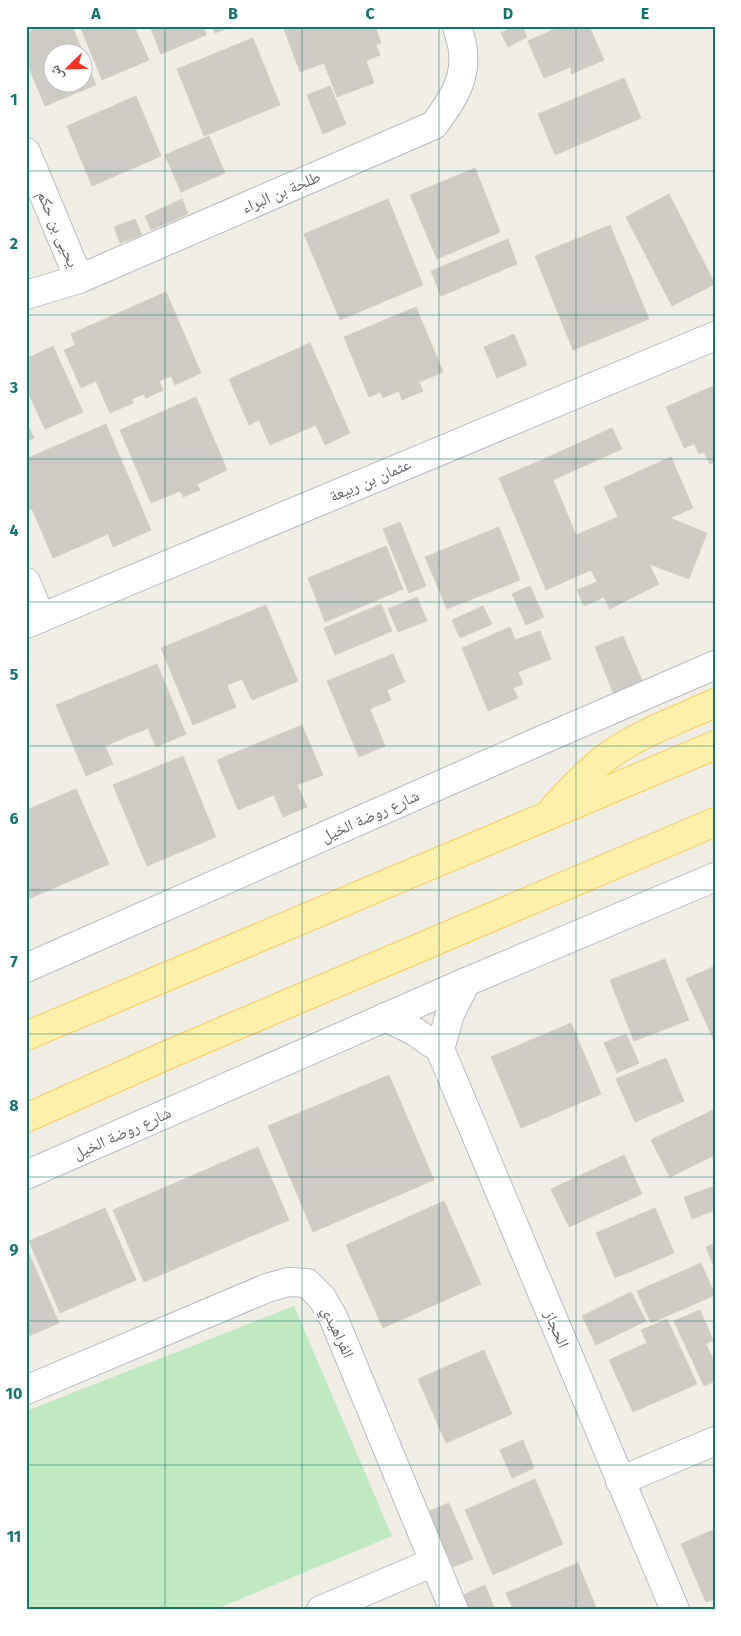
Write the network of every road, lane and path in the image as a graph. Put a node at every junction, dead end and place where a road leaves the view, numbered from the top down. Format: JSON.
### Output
{"nodes":[{"id":1,"x":458,"y":26,"type":"edge"},
{"id":2,"x":26,"y":152,"type":"edge"},
{"id":3,"x":79,"y":279,"type":"junction"},
{"id":4,"x":26,"y":295,"type":"edge"},
{"id":5,"x":715,"y":336,"type":"edge"},
{"id":6,"x":26,"y":582,"type":"edge"},
{"id":7,"x":34,"y":621,"type":"edge"},
{"id":8,"x":715,"y":665,"type":"edge"},
{"id":9,"x":715,"y":703,"type":"edge"},
{"id":10,"x":715,"y":745,"type":"edge"},
{"id":11,"x":547,"y":816,"type":"junction"},
{"id":12,"x":715,"y":822,"type":"edge"},
{"id":13,"x":715,"y":877,"type":"edge"},
{"id":14,"x":26,"y":968,"type":"edge"},
{"id":15,"x":466,"y":982,"type":"junction"},
{"id":16,"x":385,"y":1018,"type":"junction"},
{"id":17,"x":26,"y":1036,"type":"edge"},
{"id":18,"x":440,"y":1049,"type":"junction"},
{"id":19,"x":26,"y":1118,"type":"edge"},
{"id":20,"x":26,"y":1175,"type":"edge"},
{"id":21,"x":26,"y":1390,"type":"edge"},
{"id":22,"x":715,"y":1441,"type":"edge"},
{"id":23,"x":620,"y":1481,"type":"junction"},
{"id":24,"x":434,"y":1562,"type":"junction"},
{"id":25,"x":321,"y":1610,"type":"edge"},
{"id":26,"x":454,"y":1610,"type":"edge"},
{"id":27,"x":675,"y":1610,"type":"edge"}],
"edges":[{"from":1,"to":3,"type":"street","name":"طلحة بن البراء"},
{"from":2,"to":3,"type":"street","name":"يحيى بن حكم"},
{"from":3,"to":4,"type":"street","name":"طلحة بن البراء"},
{"from":5,"to":7,"type":"street","name":"عثمان بن ربيعة"},
{"from":6,"to":7,"type":"street"},
{"from":8,"to":14,"type":"street","name":"شارع روضة الخيل"},
{"from":9,"to":11,"type":"main road"},
{"from":10,"to":11,"type":"main road"},
{"from":11,"to":17,"type":"main road"},
{"from":12,"to":19,"type":"main road"},
{"from":13,"to":15,"type":"street","name":"شارع روضة الخيل"},
{"from":15,"to":16,"type":"street","name":"شارع روضة الخيل"},
{"from":15,"to":18,"type":"street"},
{"from":16,"to":18,"type":"street"},
{"from":16,"to":20,"type":"street","name":"شارع روضة الخيل"},
{"from":18,"to":23,"type":"street","name":"الحجاز"},
{"from":21,"to":24,"type":"street","name":"الفراهيدي"},
{"from":22,"to":23,"type":"street"},
{"from":23,"to":27,"type":"street","name":"الحجاز"},
{"from":24,"to":25,"type":"street"},
{"from":24,"to":26,"type":"street","name":"الفراهيدي"}]}
